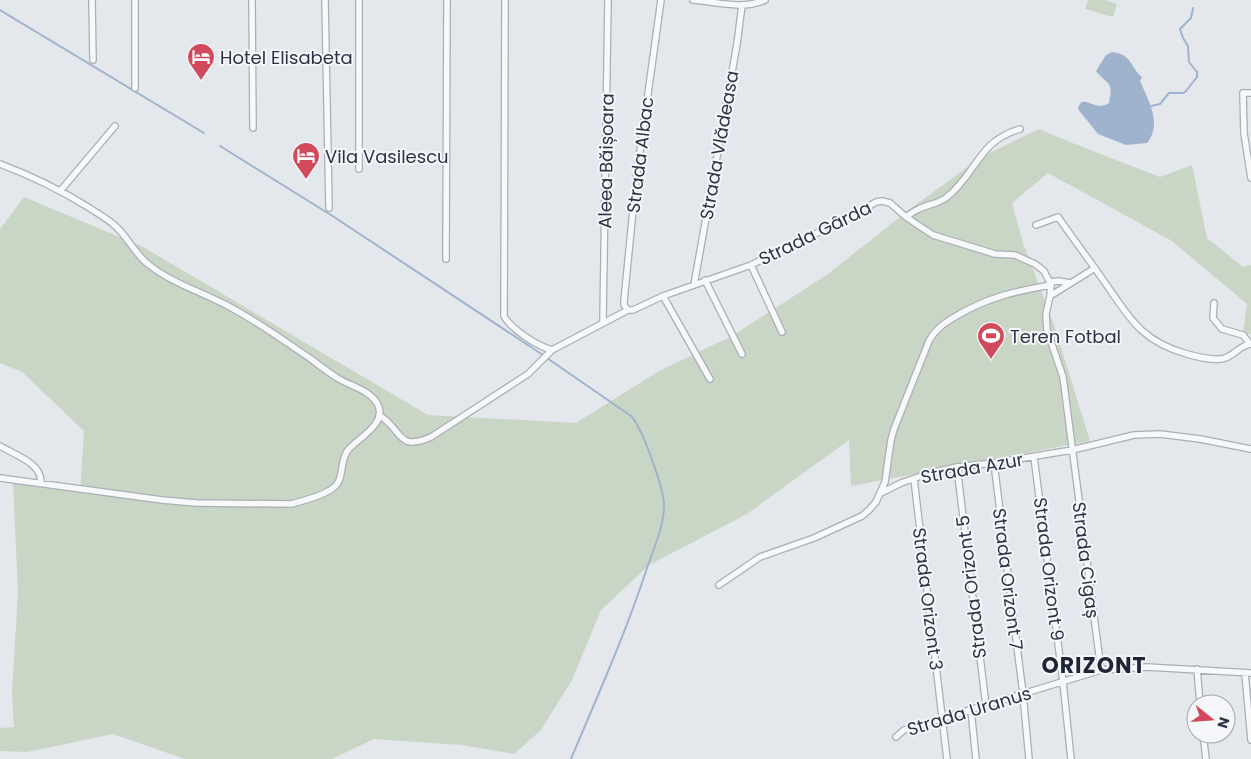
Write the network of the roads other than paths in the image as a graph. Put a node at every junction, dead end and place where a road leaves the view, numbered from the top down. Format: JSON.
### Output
{"nodes":[{"id":1,"x":92,"y":0,"type":"edge"},
{"id":2,"x":134,"y":0,"type":"edge"},
{"id":3,"x":252,"y":0,"type":"edge"},
{"id":4,"x":326,"y":0,"type":"edge"},
{"id":5,"x":359,"y":0,"type":"edge"},
{"id":6,"x":447,"y":0,"type":"edge"},
{"id":7,"x":505,"y":0,"type":"edge"},
{"id":8,"x":608,"y":0,"type":"edge"},
{"id":9,"x":662,"y":0,"type":"edge"},
{"id":10,"x":693,"y":0,"type":"edge"},
{"id":11,"x":764,"y":0,"type":"edge"},
{"id":12,"x":742,"y":5,"type":"junction"},
{"id":13,"x":93,"y":60,"type":"dead end"},
{"id":14,"x":135,"y":88,"type":"dead end"},
{"id":15,"x":1251,"y":93,"type":"edge"},
{"id":16,"x":115,"y":126,"type":"dead end"},
{"id":17,"x":253,"y":128,"type":"dead end"},
{"id":18,"x":1020,"y":129,"type":"dead end"},
{"id":19,"x":0,"y":164,"type":"edge"},
{"id":20,"x":359,"y":169,"type":"dead end"},
{"id":21,"x":1251,"y":178,"type":"edge"},
{"id":22,"x":61,"y":190,"type":"junction"},
{"id":23,"x":328,"y":208,"type":"dead end"},
{"id":24,"x":906,"y":218,"type":"junction"},
{"id":25,"x":1036,"y":225,"type":"dead end"},
{"id":26,"x":446,"y":259,"type":"dead end"},
{"id":27,"x":750,"y":265,"type":"junction"},
{"id":28,"x":1095,"y":268,"type":"junction"},
{"id":29,"x":705,"y":280,"type":"junction"},
{"id":30,"x":1070,"y":283,"type":"junction"},
{"id":31,"x":694,"y":284,"type":"junction"},
{"id":32,"x":1051,"y":284,"type":"junction"},
{"id":33,"x":664,"y":296,"type":"junction"},
{"id":34,"x":1050,"y":296,"type":"junction"},
{"id":35,"x":1214,"y":303,"type":"dead end"},
{"id":36,"x":628,"y":310,"type":"junction"},
{"id":37,"x":603,"y":321,"type":"junction"},
{"id":38,"x":782,"y":332,"type":"dead end"},
{"id":39,"x":1251,"y":344,"type":"edge"},
{"id":40,"x":551,"y":352,"type":"junction"},
{"id":41,"x":742,"y":354,"type":"dead end"},
{"id":42,"x":710,"y":379,"type":"dead end"},
{"id":43,"x":379,"y":416,"type":"junction"},
{"id":44,"x":0,"y":446,"type":"edge"},
{"id":45,"x":1251,"y":449,"type":"edge"},
{"id":46,"x":1072,"y":450,"type":"junction"},
{"id":47,"x":1034,"y":457,"type":"junction"},
{"id":48,"x":994,"y":463,"type":"junction"},
{"id":49,"x":957,"y":467,"type":"junction"},
{"id":50,"x":0,"y":478,"type":"edge"},
{"id":51,"x":914,"y":478,"type":"junction"},
{"id":52,"x":41,"y":483,"type":"junction"},
{"id":53,"x":881,"y":493,"type":"junction"},
{"id":54,"x":719,"y":585,"type":"dead end"},
{"id":55,"x":1197,"y":669,"type":"junction"},
{"id":56,"x":1101,"y":670,"type":"junction"},
{"id":57,"x":1248,"y":673,"type":"edge"},
{"id":58,"x":1063,"y":682,"type":"junction"},
{"id":59,"x":1023,"y":694,"type":"junction"},
{"id":60,"x":1199,"y":694,"type":"edge"},
{"id":61,"x":986,"y":706,"type":"junction"},
{"id":62,"x":971,"y":710,"type":"junction"},
{"id":63,"x":943,"y":719,"type":"junction"},
{"id":64,"x":896,"y":737,"type":"dead end"},
{"id":65,"x":1251,"y":740,"type":"edge"},
{"id":66,"x":1204,"y":744,"type":"edge"},
{"id":67,"x":947,"y":759,"type":"edge"},
{"id":68,"x":976,"y":759,"type":"edge"},
{"id":69,"x":1029,"y":759,"type":"edge"},
{"id":70,"x":1071,"y":759,"type":"edge"},
{"id":71,"x":1206,"y":759,"type":"edge"}],
"edges":[{"from":1,"to":13,"type":"street"},
{"from":2,"to":14,"type":"street"},
{"from":3,"to":17,"type":"street"},
{"from":4,"to":23,"type":"street"},
{"from":5,"to":20,"type":"street"},
{"from":6,"to":26,"type":"street"},
{"from":7,"to":40,"type":"street"},
{"from":8,"to":37,"type":"street","name":"Aleea Băișoara"},
{"from":9,"to":36,"type":"street","name":"Strada Albac"},
{"from":10,"to":12,"type":"street"},
{"from":11,"to":12,"type":"street"},
{"from":12,"to":31,"type":"street","name":"Strada Vlădeasa"},
{"from":15,"to":21,"type":"street"},
{"from":16,"to":22,"type":"street"},
{"from":18,"to":24,"type":"street"},
{"from":19,"to":22,"type":"street"},
{"from":22,"to":43,"type":"street"},
{"from":24,"to":27,"type":"street","name":"Strada Gârda"},
{"from":24,"to":32,"type":"street","name":"Strada Gârda"},
{"from":25,"to":28,"type":"street"},
{"from":27,"to":29,"type":"street","name":"Strada Gârda"},
{"from":27,"to":38,"type":"street"},
{"from":28,"to":30,"type":"street"},
{"from":28,"to":39,"type":"street"},
{"from":29,"to":31,"type":"street","name":"Strada Gârda"},
{"from":29,"to":41,"type":"street"},
{"from":30,"to":32,"type":"street"},
{"from":30,"to":34,"type":"street"},
{"from":31,"to":33,"type":"street","name":"Strada Gârda"},
{"from":32,"to":34,"type":"street"},
{"from":32,"to":53,"type":"street"},
{"from":33,"to":36,"type":"street","name":"Strada Gârda"},
{"from":33,"to":42,"type":"street"},
{"from":34,"to":46,"type":"street"},
{"from":35,"to":39,"type":"street"},
{"from":36,"to":37,"type":"street","name":"Strada Gârda"},
{"from":37,"to":40,"type":"street","name":"Strada Gârda"},
{"from":40,"to":43,"type":"street","name":"Strada Gârda"},
{"from":43,"to":52,"type":"street"},
{"from":44,"to":52,"type":"street"},
{"from":45,"to":46,"type":"street","name":"Strada Azur"},
{"from":46,"to":47,"type":"street","name":"Strada Azur"},
{"from":46,"to":56,"type":"street","name":"Strada Cigaș"},
{"from":47,"to":48,"type":"street","name":"Strada Azur"},
{"from":47,"to":58,"type":"street","name":"Strada Orizont 9"},
{"from":48,"to":49,"type":"street","name":"Strada Azur"},
{"from":48,"to":59,"type":"street","name":"Strada Orizont 7"},
{"from":49,"to":51,"type":"street","name":"Strada Azur"},
{"from":49,"to":61,"type":"street","name":"Strada Orizont 5"},
{"from":50,"to":52,"type":"street"},
{"from":51,"to":53,"type":"street","name":"Strada Azur"},
{"from":51,"to":63,"type":"street","name":"Strada Orizont 3"},
{"from":53,"to":54,"type":"street","name":"Strada Azur"},
{"from":55,"to":56,"type":"street","name":"Strada Uranus"},
{"from":55,"to":57,"type":"street","name":"Strada Uranus"},
{"from":55,"to":60,"type":"street"},
{"from":56,"to":58,"type":"street","name":"Strada Uranus"},
{"from":57,"to":65,"type":"street"},
{"from":58,"to":59,"type":"street","name":"Strada Uranus"},
{"from":58,"to":70,"type":"street","name":"Strada Orizont 9"},
{"from":59,"to":61,"type":"street","name":"Strada Uranus"},
{"from":59,"to":69,"type":"street","name":"Strada Orizont 7"},
{"from":61,"to":62,"type":"street","name":"Strada Uranus"},
{"from":62,"to":63,"type":"street","name":"Strada Uranus"},
{"from":62,"to":68,"type":"street"},
{"from":63,"to":64,"type":"street","name":"Strada Uranus"},
{"from":63,"to":67,"type":"street","name":"Strada Orizont 3"},
{"from":66,"to":71,"type":"street"}]}
